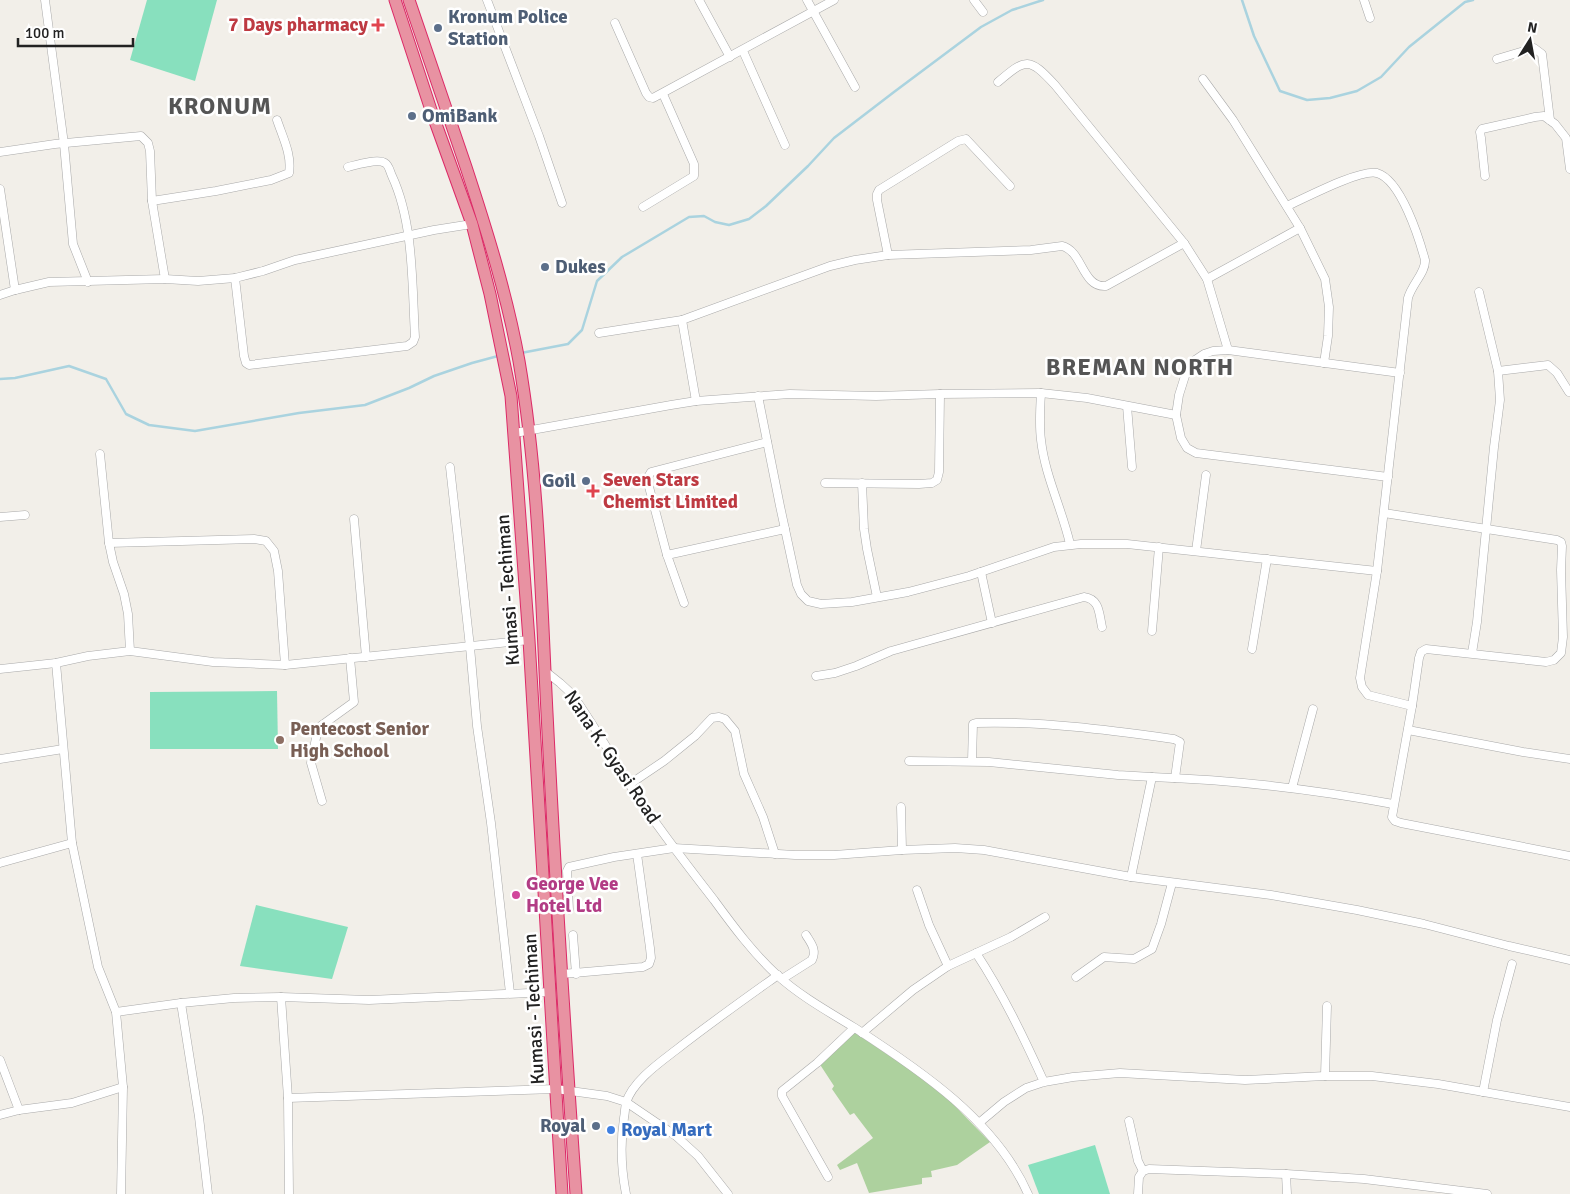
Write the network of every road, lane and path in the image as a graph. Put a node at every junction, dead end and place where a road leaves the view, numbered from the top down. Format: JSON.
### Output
{"nodes":[{"id":1,"x":45,"y":0,"type":"edge"},
{"id":2,"x":395,"y":0,"type":"edge"},
{"id":3,"x":409,"y":0,"type":"edge"},
{"id":4,"x":487,"y":0,"type":"edge"},
{"id":5,"x":699,"y":0,"type":"edge"},
{"id":6,"x":806,"y":0,"type":"edge"},
{"id":7,"x":834,"y":0,"type":"edge"},
{"id":8,"x":974,"y":0,"type":"edge"},
{"id":9,"x":1364,"y":0,"type":"edge"},
{"id":10,"x":983,"y":12,"type":"dead end"},
{"id":11,"x":814,"y":13,"type":"junction"},
{"id":12,"x":1370,"y":18,"type":"dead end"},
{"id":13,"x":615,"y":23,"type":"dead end"},
{"id":14,"x":743,"y":50,"type":"junction"},
{"id":15,"x":730,"y":57,"type":"junction"},
{"id":16,"x":1497,"y":59,"type":"dead end"},
{"id":17,"x":1203,"y":80,"type":"dead end"},
{"id":18,"x":998,"y":82,"type":"dead end"},
{"id":19,"x":855,"y":87,"type":"dead end"},
{"id":20,"x":663,"y":94,"type":"junction"},
{"id":21,"x":277,"y":120,"type":"dead end"},
{"id":22,"x":1550,"y":120,"type":"junction"},
{"id":23,"x":1568,"y":138,"type":"edge"},
{"id":24,"x":64,"y":144,"type":"junction"},
{"id":25,"x":785,"y":145,"type":"dead end"},
{"id":26,"x":0,"y":152,"type":"edge"},
{"id":27,"x":348,"y":167,"type":"dead end"},
{"id":28,"x":1570,"y":169,"type":"edge"},
{"id":29,"x":1485,"y":176,"type":"dead end"},
{"id":30,"x":1010,"y":186,"type":"dead end"},
{"id":31,"x":0,"y":189,"type":"edge"},
{"id":32,"x":152,"y":201,"type":"junction"},
{"id":33,"x":562,"y":204,"type":"dead end"},
{"id":34,"x":1287,"y":206,"type":"junction"},
{"id":35,"x":643,"y":207,"type":"dead end"},
{"id":36,"x":472,"y":224,"type":"junction"},
{"id":37,"x":1300,"y":228,"type":"junction"},
{"id":38,"x":408,"y":236,"type":"junction"},
{"id":39,"x":1184,"y":243,"type":"junction"},
{"id":40,"x":888,"y":255,"type":"junction"},
{"id":41,"x":235,"y":278,"type":"junction"},
{"id":42,"x":165,"y":279,"type":"junction"},
{"id":43,"x":1207,"y":280,"type":"junction"},
{"id":44,"x":88,"y":282,"type":"junction"},
{"id":45,"x":15,"y":290,"type":"junction"},
{"id":46,"x":1479,"y":292,"type":"dead end"},
{"id":47,"x":0,"y":295,"type":"edge"},
{"id":48,"x":682,"y":320,"type":"junction"},
{"id":49,"x":599,"y":333,"type":"dead end"},
{"id":50,"x":1228,"y":350,"type":"junction"},
{"id":51,"x":1324,"y":363,"type":"junction"},
{"id":52,"x":1498,"y":371,"type":"junction"},
{"id":53,"x":1400,"y":373,"type":"junction"},
{"id":54,"x":1569,"y":392,"type":"edge"},
{"id":55,"x":940,"y":394,"type":"junction"},
{"id":56,"x":1041,"y":394,"type":"junction"},
{"id":57,"x":758,"y":396,"type":"junction"},
{"id":58,"x":696,"y":401,"type":"junction"},
{"id":59,"x":1127,"y":406,"type":"junction"},
{"id":60,"x":1176,"y":415,"type":"junction"},
{"id":61,"x":528,"y":432,"type":"junction"},
{"id":62,"x":515,"y":433,"type":"junction"},
{"id":63,"x":767,"y":442,"type":"junction"},
{"id":64,"x":100,"y":454,"type":"dead end"},
{"id":65,"x":1132,"y":467,"type":"dead end"},
{"id":66,"x":450,"y":468,"type":"dead end"},
{"id":67,"x":1206,"y":475,"type":"dead end"},
{"id":68,"x":1388,"y":478,"type":"junction"},
{"id":69,"x":862,"y":483,"type":"junction"},
{"id":70,"x":825,"y":484,"type":"dead end"},
{"id":71,"x":1384,"y":513,"type":"junction"},
{"id":72,"x":25,"y":514,"type":"dead end"},
{"id":73,"x":0,"y":517,"type":"edge"},
{"id":74,"x":354,"y":519,"type":"dead end"},
{"id":75,"x":785,"y":529,"type":"junction"},
{"id":76,"x":1485,"y":529,"type":"junction"},
{"id":77,"x":109,"y":543,"type":"junction"},
{"id":78,"x":1070,"y":544,"type":"junction"},
{"id":79,"x":1159,"y":548,"type":"junction"},
{"id":80,"x":1196,"y":551,"type":"junction"},
{"id":81,"x":667,"y":555,"type":"junction"},
{"id":82,"x":1267,"y":559,"type":"junction"},
{"id":83,"x":1378,"y":571,"type":"junction"},
{"id":84,"x":981,"y":572,"type":"junction"},
{"id":85,"x":878,"y":598,"type":"junction"},
{"id":86,"x":684,"y":602,"type":"dead end"},
{"id":87,"x":992,"y":624,"type":"junction"},
{"id":88,"x":1102,"y":627,"type":"dead end"},
{"id":89,"x":1152,"y":630,"type":"dead end"},
{"id":90,"x":529,"y":640,"type":"junction"},
{"id":91,"x":470,"y":647,"type":"junction"},
{"id":92,"x":1252,"y":649,"type":"dead end"},
{"id":93,"x":130,"y":651,"type":"junction"},
{"id":94,"x":1472,"y":653,"type":"junction"},
{"id":95,"x":366,"y":657,"type":"junction"},
{"id":96,"x":350,"y":658,"type":"junction"},
{"id":97,"x":56,"y":663,"type":"junction"},
{"id":98,"x":285,"y":665,"type":"junction"},
{"id":99,"x":0,"y":668,"type":"edge"},
{"id":100,"x":545,"y":671,"type":"junction"},
{"id":101,"x":816,"y":676,"type":"dead end"},
{"id":102,"x":1412,"y":706,"type":"junction"},
{"id":103,"x":1313,"y":709,"type":"dead end"},
{"id":104,"x":1408,"y":730,"type":"junction"},
{"id":105,"x":63,"y":749,"type":"junction"},
{"id":106,"x":1570,"y":758,"type":"edge"},
{"id":107,"x":0,"y":759,"type":"edge"},
{"id":108,"x":909,"y":761,"type":"dead end"},
{"id":109,"x":972,"y":761,"type":"junction"},
{"id":110,"x":1152,"y":777,"type":"junction"},
{"id":111,"x":1175,"y":778,"type":"junction"},
{"id":112,"x":630,"y":784,"type":"junction"},
{"id":113,"x":1292,"y":788,"type":"junction"},
{"id":114,"x":322,"y":801,"type":"dead end"},
{"id":115,"x":1393,"y":804,"type":"junction"},
{"id":116,"x":900,"y":807,"type":"dead end"},
{"id":117,"x":72,"y":843,"type":"junction"},
{"id":118,"x":674,"y":848,"type":"junction"},
{"id":119,"x":902,"y":850,"type":"junction"},
{"id":120,"x":637,"y":854,"type":"junction"},
{"id":121,"x":775,"y":854,"type":"junction"},
{"id":122,"x":1570,"y":856,"type":"edge"},
{"id":123,"x":0,"y":863,"type":"edge"},
{"id":124,"x":1131,"y":878,"type":"junction"},
{"id":125,"x":1172,"y":883,"type":"junction"},
{"id":126,"x":917,"y":890,"type":"dead end"},
{"id":127,"x":569,"y":910,"type":"dead end"},
{"id":128,"x":1045,"y":917,"type":"dead end"},
{"id":129,"x":573,"y":935,"type":"dead end"},
{"id":130,"x":806,"y":935,"type":"dead end"},
{"id":131,"x":976,"y":953,"type":"junction"},
{"id":132,"x":1570,"y":960,"type":"edge"},
{"id":133,"x":1512,"y":964,"type":"dead end"},
{"id":134,"x":948,"y":966,"type":"junction"},
{"id":135,"x":562,"y":974,"type":"junction"},
{"id":136,"x":576,"y":974,"type":"junction"},
{"id":137,"x":780,"y":977,"type":"junction"},
{"id":138,"x":1076,"y":977,"type":"dead end"},
{"id":139,"x":551,"y":992,"type":"junction"},
{"id":140,"x":510,"y":993,"type":"junction"},
{"id":141,"x":281,"y":997,"type":"junction"},
{"id":142,"x":181,"y":1003,"type":"junction"},
{"id":143,"x":1327,"y":1006,"type":"dead end"},
{"id":144,"x":116,"y":1012,"type":"junction"},
{"id":145,"x":854,"y":1028,"type":"junction"},
{"id":146,"x":862,"y":1033,"type":"junction"},
{"id":147,"x":0,"y":1060,"type":"edge"},
{"id":148,"x":1326,"y":1076,"type":"junction"},
{"id":149,"x":1044,"y":1082,"type":"junction"},
{"id":150,"x":123,"y":1087,"type":"junction"},
{"id":151,"x":556,"y":1089,"type":"junction"},
{"id":152,"x":569,"y":1090,"type":"junction"},
{"id":153,"x":1483,"y":1092,"type":"junction"},
{"id":154,"x":288,"y":1098,"type":"junction"},
{"id":155,"x":626,"y":1102,"type":"junction"},
{"id":156,"x":1570,"y":1107,"type":"edge"},
{"id":157,"x":19,"y":1110,"type":"junction"},
{"id":158,"x":0,"y":1115,"type":"edge"},
{"id":159,"x":1129,"y":1121,"type":"dead end"},
{"id":160,"x":979,"y":1123,"type":"junction"},
{"id":161,"x":1143,"y":1171,"type":"junction"},
{"id":162,"x":1286,"y":1174,"type":"junction"},
{"id":163,"x":828,"y":1177,"type":"dead end"},
{"id":164,"x":1438,"y":1191,"type":"edge"},
{"id":165,"x":121,"y":1194,"type":"edge"},
{"id":166,"x":208,"y":1194,"type":"edge"},
{"id":167,"x":289,"y":1194,"type":"edge"},
{"id":168,"x":562,"y":1194,"type":"edge"},
{"id":169,"x":576,"y":1194,"type":"edge"},
{"id":170,"x":626,"y":1194,"type":"edge"},
{"id":171,"x":728,"y":1194,"type":"edge"},
{"id":172,"x":1028,"y":1194,"type":"edge"},
{"id":173,"x":1138,"y":1194,"type":"edge"},
{"id":174,"x":1287,"y":1194,"type":"edge"},
{"id":175,"x":1487,"y":1194,"type":"edge"}],
"edges":[{"from":1,"to":24,"type":"street"},
{"from":2,"to":36,"type":"highway","name":"Kumasi - Techiman"},
{"from":3,"to":61,"type":"highway"},
{"from":4,"to":33,"type":"street"},
{"from":5,"to":15,"type":"street"},
{"from":6,"to":11,"type":"street"},
{"from":7,"to":11,"type":"street"},
{"from":8,"to":10,"type":"street"},
{"from":9,"to":12,"type":"street"},
{"from":11,"to":14,"type":"street"},
{"from":11,"to":19,"type":"street"},
{"from":13,"to":20,"type":"street"},
{"from":14,"to":15,"type":"street"},
{"from":14,"to":25,"type":"street"},
{"from":15,"to":20,"type":"street"},
{"from":16,"to":22,"type":"street"},
{"from":17,"to":34,"type":"street"},
{"from":18,"to":39,"type":"street"},
{"from":20,"to":35,"type":"street"},
{"from":21,"to":32,"type":"street"},
{"from":22,"to":23,"type":"street"},
{"from":22,"to":29,"type":"street"},
{"from":23,"to":28,"type":"street"},
{"from":24,"to":26,"type":"street"},
{"from":24,"to":32,"type":"street"},
{"from":24,"to":44,"type":"street"},
{"from":27,"to":38,"type":"street"},
{"from":30,"to":40,"type":"street"},
{"from":31,"to":45,"type":"street"},
{"from":32,"to":42,"type":"street"},
{"from":34,"to":37,"type":"street"},
{"from":34,"to":53,"type":"street"},
{"from":36,"to":38,"type":"street"},
{"from":36,"to":62,"type":"highway","name":"Kumasi - Techiman"},
{"from":37,"to":43,"type":"street"},
{"from":37,"to":51,"type":"street"},
{"from":38,"to":41,"type":"street"},
{"from":38,"to":41,"type":"street"},
{"from":39,"to":40,"type":"street"},
{"from":39,"to":43,"type":"street"},
{"from":40,"to":48,"type":"street"},
{"from":41,"to":42,"type":"street"},
{"from":42,"to":44,"type":"street"},
{"from":43,"to":50,"type":"street"},
{"from":44,"to":45,"type":"street"},
{"from":45,"to":47,"type":"street"},
{"from":46,"to":52,"type":"street"},
{"from":48,"to":49,"type":"street"},
{"from":48,"to":58,"type":"street"},
{"from":50,"to":51,"type":"street"},
{"from":50,"to":60,"type":"street"},
{"from":51,"to":53,"type":"street"},
{"from":52,"to":54,"type":"street"},
{"from":52,"to":76,"type":"street"},
{"from":53,"to":68,"type":"street"},
{"from":55,"to":56,"type":"street"},
{"from":55,"to":57,"type":"street"},
{"from":55,"to":69,"type":"street"},
{"from":56,"to":59,"type":"street"},
{"from":56,"to":78,"type":"street"},
{"from":57,"to":58,"type":"street"},
{"from":57,"to":63,"type":"street"},
{"from":58,"to":61,"type":"street"},
{"from":59,"to":60,"type":"street"},
{"from":59,"to":65,"type":"street"},
{"from":60,"to":68,"type":"street"},
{"from":61,"to":62,"type":"street"},
{"from":61,"to":100,"type":"highway"},
{"from":62,"to":90,"type":"highway","name":"Kumasi - Techiman"},
{"from":63,"to":75,"type":"street"},
{"from":63,"to":81,"type":"street"},
{"from":64,"to":77,"type":"street"},
{"from":66,"to":91,"type":"street"},
{"from":67,"to":80,"type":"street"},
{"from":68,"to":71,"type":"street"},
{"from":69,"to":70,"type":"street"},
{"from":69,"to":85,"type":"street"},
{"from":71,"to":76,"type":"street"},
{"from":71,"to":83,"type":"street"},
{"from":72,"to":73,"type":"street"},
{"from":74,"to":95,"type":"street"},
{"from":75,"to":81,"type":"street"},
{"from":75,"to":85,"type":"street"},
{"from":76,"to":94,"type":"street"},
{"from":76,"to":94,"type":"street"},
{"from":77,"to":93,"type":"street"},
{"from":77,"to":98,"type":"street"},
{"from":78,"to":79,"type":"street"},
{"from":78,"to":84,"type":"street"},
{"from":79,"to":80,"type":"street"},
{"from":79,"to":89,"type":"street"},
{"from":80,"to":82,"type":"street"},
{"from":81,"to":86,"type":"street"},
{"from":82,"to":83,"type":"street"},
{"from":82,"to":92,"type":"street"},
{"from":83,"to":102,"type":"street"},
{"from":84,"to":85,"type":"street"},
{"from":84,"to":87,"type":"street"},
{"from":87,"to":88,"type":"street"},
{"from":87,"to":101,"type":"street"},
{"from":90,"to":91,"type":"street"},
{"from":90,"to":139,"type":"highway","name":"Kumasi - Techiman"},
{"from":91,"to":95,"type":"street"},
{"from":91,"to":140,"type":"street"},
{"from":93,"to":97,"type":"street"},
{"from":93,"to":98,"type":"street"},
{"from":94,"to":102,"type":"street"},
{"from":95,"to":96,"type":"street"},
{"from":96,"to":98,"type":"street"},
{"from":96,"to":114,"type":"street"},
{"from":97,"to":99,"type":"street"},
{"from":97,"to":105,"type":"street"},
{"from":100,"to":112,"type":"street","name":"Nana K. Gyasi Road"},
{"from":100,"to":135,"type":"highway"},
{"from":102,"to":104,"type":"street"},
{"from":103,"to":113,"type":"street"},
{"from":104,"to":106,"type":"street"},
{"from":104,"to":115,"type":"street"},
{"from":105,"to":107,"type":"street"},
{"from":105,"to":117,"type":"street"},
{"from":108,"to":109,"type":"street"},
{"from":109,"to":110,"type":"street"},
{"from":109,"to":111,"type":"street"},
{"from":110,"to":111,"type":"street"},
{"from":110,"to":124,"type":"street"},
{"from":111,"to":113,"type":"street"},
{"from":112,"to":118,"type":"street","name":"Nana K. Gyasi Road"},
{"from":112,"to":121,"type":"street"},
{"from":113,"to":115,"type":"street"},
{"from":115,"to":122,"type":"street"},
{"from":116,"to":119,"type":"street"},
{"from":117,"to":123,"type":"street"},
{"from":117,"to":144,"type":"street"},
{"from":118,"to":120,"type":"street"},
{"from":118,"to":121,"type":"street"},
{"from":118,"to":137,"type":"street","name":"Nana K. Gyasi Road"},
{"from":119,"to":121,"type":"street"},
{"from":119,"to":124,"type":"street"},
{"from":120,"to":127,"type":"street"},
{"from":120,"to":136,"type":"street"},
{"from":124,"to":125,"type":"street"},
{"from":125,"to":132,"type":"street"},
{"from":125,"to":138,"type":"street"},
{"from":126,"to":134,"type":"street"},
{"from":128,"to":131,"type":"street"},
{"from":129,"to":136,"type":"street"},
{"from":130,"to":137,"type":"street"},
{"from":131,"to":134,"type":"street"},
{"from":131,"to":149,"type":"street"},
{"from":133,"to":153,"type":"street"},
{"from":134,"to":146,"type":"street"},
{"from":135,"to":136,"type":"street"},
{"from":135,"to":152,"type":"highway"},
{"from":137,"to":145,"type":"street","name":"Nana K. Gyasi Road"},
{"from":137,"to":155,"type":"street"},
{"from":139,"to":140,"type":"street"},
{"from":139,"to":151,"type":"highway","name":"Kumasi - Techiman"},
{"from":140,"to":141,"type":"street"},
{"from":141,"to":142,"type":"street"},
{"from":141,"to":154,"type":"street"},
{"from":142,"to":144,"type":"street"},
{"from":142,"to":166,"type":"street"},
{"from":143,"to":148,"type":"street"},
{"from":144,"to":150,"type":"street"},
{"from":145,"to":146,"type":"street","name":"Nana K. Gyasi Road"},
{"from":145,"to":163,"type":"street"},
{"from":146,"to":160,"type":"street","name":"Nana K. Gyasi Road"},
{"from":147,"to":157,"type":"street"},
{"from":148,"to":149,"type":"street"},
{"from":148,"to":153,"type":"street"},
{"from":149,"to":160,"type":"street"},
{"from":150,"to":157,"type":"street"},
{"from":150,"to":165,"type":"street"},
{"from":151,"to":152,"type":"street"},
{"from":151,"to":154,"type":"street"},
{"from":151,"to":168,"type":"highway","name":"Kumasi - Techiman"},
{"from":152,"to":155,"type":"street"},
{"from":152,"to":169,"type":"highway"},
{"from":153,"to":156,"type":"street"},
{"from":154,"to":167,"type":"street"},
{"from":155,"to":170,"type":"street"},
{"from":155,"to":171,"type":"street"},
{"from":157,"to":158,"type":"street"},
{"from":159,"to":161,"type":"street"},
{"from":160,"to":172,"type":"street","name":"Nana K. Gyasi Road"},
{"from":161,"to":162,"type":"street"},
{"from":161,"to":173,"type":"street"},
{"from":162,"to":164,"type":"street"},
{"from":162,"to":174,"type":"street"},
{"from":164,"to":175,"type":"street"}]}
